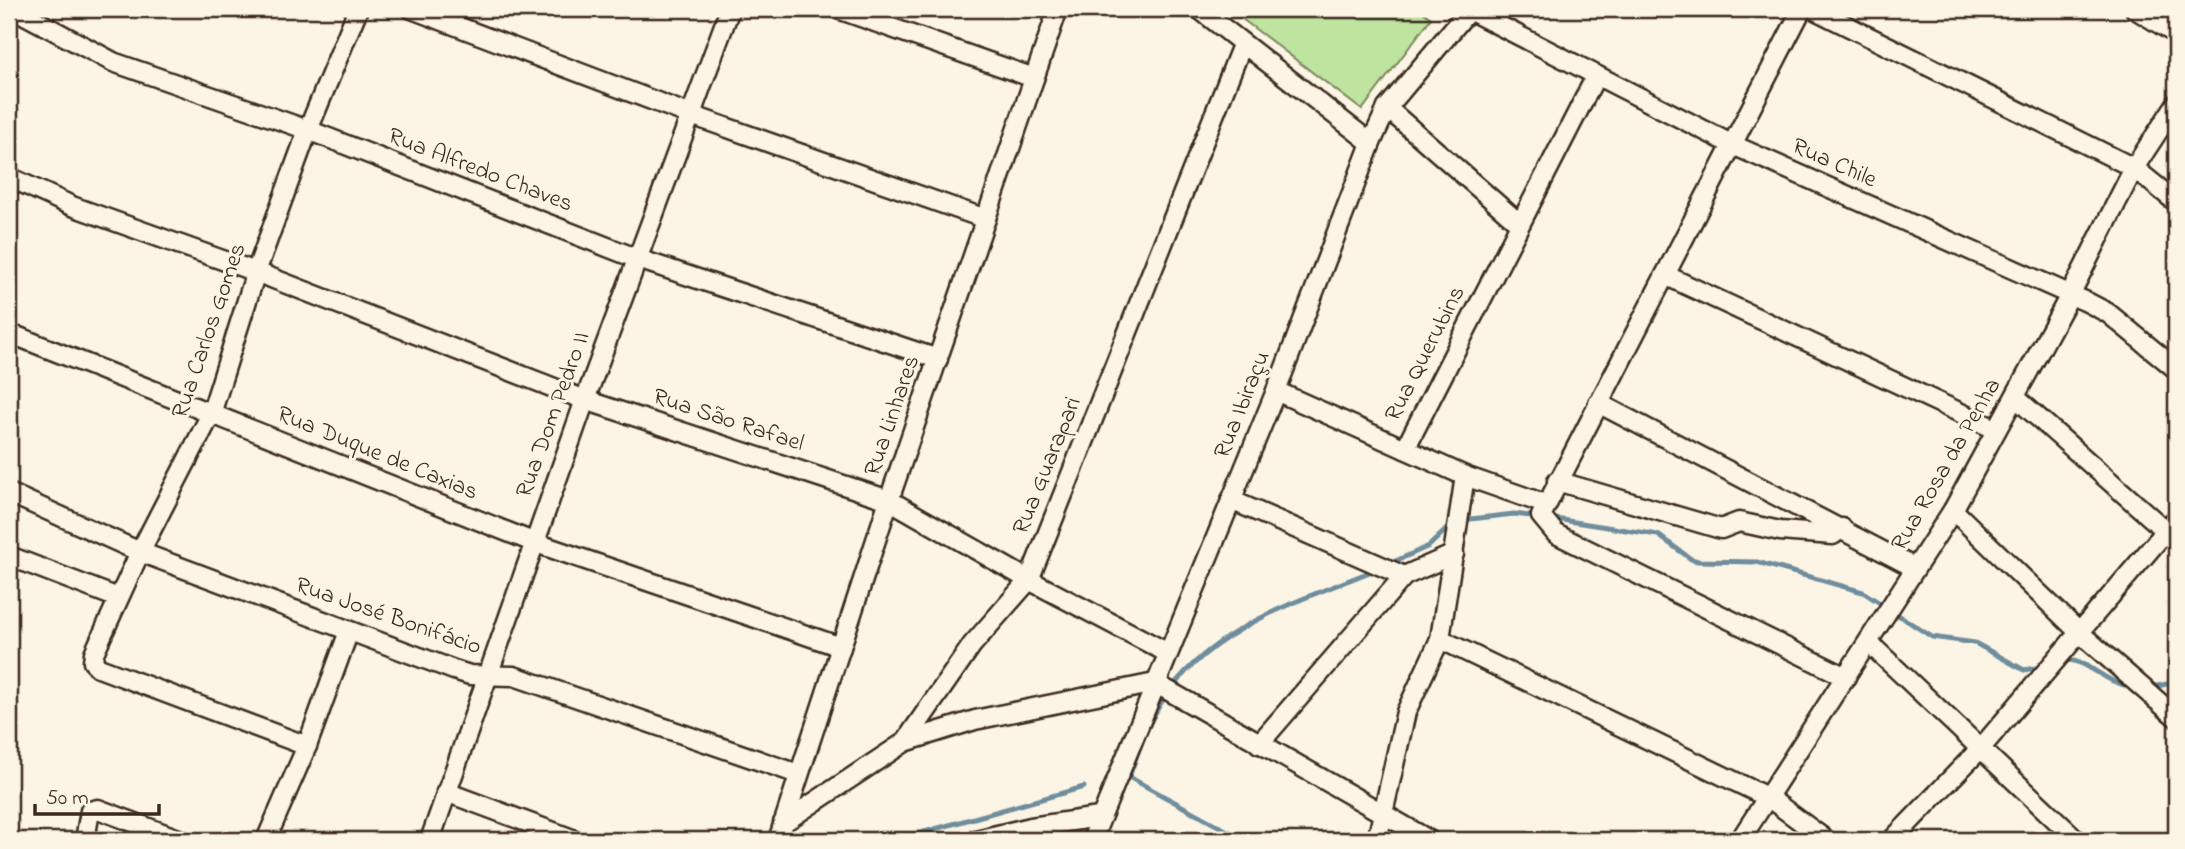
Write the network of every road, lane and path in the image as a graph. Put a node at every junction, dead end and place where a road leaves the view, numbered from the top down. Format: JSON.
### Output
{"nodes":[{"id":1,"x":14,"y":9,"type":"edge"},
{"id":2,"x":358,"y":9,"type":"edge"},
{"id":3,"x":412,"y":9,"type":"edge"},
{"id":4,"x":730,"y":9,"type":"edge"},
{"id":5,"x":838,"y":9,"type":"edge"},
{"id":6,"x":1058,"y":9,"type":"edge"},
{"id":7,"x":1199,"y":9,"type":"edge"},
{"id":8,"x":1468,"y":9,"type":"edge"},
{"id":9,"x":1802,"y":9,"type":"edge"},
{"id":10,"x":1813,"y":9,"type":"edge"},
{"id":11,"x":2135,"y":9,"type":"edge"},
{"id":12,"x":2176,"y":34,"type":"edge"},
{"id":13,"x":1242,"y":45,"type":"junction"},
{"id":14,"x":1596,"y":76,"type":"junction"},
{"id":15,"x":1034,"y":78,"type":"junction"},
{"id":16,"x":2176,"y":104,"type":"edge"},
{"id":17,"x":1387,"y":108,"type":"junction"},
{"id":18,"x":691,"y":115,"type":"junction"},
{"id":19,"x":308,"y":130,"type":"junction"},
{"id":20,"x":1371,"y":143,"type":"junction"},
{"id":21,"x":1732,"y":145,"type":"junction"},
{"id":22,"x":2134,"y":168,"type":"junction"},
{"id":23,"x":9,"y":177,"type":"edge"},
{"id":24,"x":2176,"y":202,"type":"edge"},
{"id":25,"x":986,"y":219,"type":"junction"},
{"id":26,"x":1520,"y":224,"type":"junction"},
{"id":27,"x":638,"y":259,"type":"junction"},
{"id":28,"x":256,"y":272,"type":"junction"},
{"id":29,"x":1665,"y":275,"type":"junction"},
{"id":30,"x":2069,"y":297,"type":"junction"},
{"id":31,"x":19,"y":337,"type":"dead end"},
{"id":32,"x":938,"y":359,"type":"junction"},
{"id":33,"x":2176,"y":369,"type":"edge"},
{"id":34,"x":1276,"y":391,"type":"junction"},
{"id":35,"x":2015,"y":397,"type":"junction"},
{"id":36,"x":585,"y":400,"type":"junction"},
{"id":37,"x":1598,"y":403,"type":"junction"},
{"id":38,"x":211,"y":415,"type":"junction"},
{"id":39,"x":1995,"y":429,"type":"junction"},
{"id":40,"x":1405,"y":449,"type":"junction"},
{"id":41,"x":1465,"y":477,"type":"junction"},
{"id":42,"x":1557,"y":481,"type":"junction"},
{"id":43,"x":9,"y":493,"type":"edge"},
{"id":44,"x":889,"y":500,"type":"junction"},
{"id":45,"x":1231,"y":500,"type":"junction"},
{"id":46,"x":1543,"y":510,"type":"junction"},
{"id":47,"x":1953,"y":510,"type":"junction"},
{"id":48,"x":1842,"y":528,"type":"junction"},
{"id":49,"x":2173,"y":530,"type":"edge"},
{"id":50,"x":533,"y":542,"type":"junction"},
{"id":51,"x":140,"y":552,"type":"junction"},
{"id":52,"x":1454,"y":554,"type":"junction"},
{"id":53,"x":9,"y":556,"type":"edge"},
{"id":54,"x":1915,"y":568,"type":"junction"},
{"id":55,"x":1404,"y":576,"type":"junction"},
{"id":56,"x":1028,"y":580,"type":"junction"},
{"id":57,"x":118,"y":598,"type":"junction"},
{"id":58,"x":349,"y":631,"type":"junction"},
{"id":59,"x":2081,"y":634,"type":"junction"},
{"id":60,"x":1440,"y":639,"type":"junction"},
{"id":61,"x":1868,"y":643,"type":"junction"},
{"id":62,"x":841,"y":647,"type":"junction"},
{"id":63,"x":1168,"y":653,"type":"junction"},
{"id":64,"x":488,"y":676,"type":"junction"},
{"id":65,"x":1846,"y":677,"type":"junction"},
{"id":66,"x":1155,"y":683,"type":"junction"},
{"id":67,"x":2176,"y":717,"type":"edge"},
{"id":68,"x":905,"y":742,"type":"junction"},
{"id":69,"x":1259,"y":744,"type":"junction"},
{"id":70,"x":307,"y":746,"type":"junction"},
{"id":71,"x":1981,"y":748,"type":"junction"},
{"id":72,"x":798,"y":774,"type":"junction"},
{"id":73,"x":446,"y":792,"type":"junction"},
{"id":74,"x":1769,"y":798,"type":"junction"},
{"id":75,"x":1099,"y":817,"type":"junction"},
{"id":76,"x":1384,"y":817,"type":"junction"},
{"id":77,"x":781,"y":832,"type":"edge"},
{"id":78,"x":85,"y":840,"type":"edge"},
{"id":79,"x":181,"y":840,"type":"edge"},
{"id":80,"x":266,"y":840,"type":"edge"},
{"id":81,"x":430,"y":840,"type":"edge"},
{"id":82,"x":575,"y":840,"type":"edge"},
{"id":83,"x":976,"y":840,"type":"edge"},
{"id":84,"x":1092,"y":840,"type":"edge"},
{"id":85,"x":1377,"y":840,"type":"edge"},
{"id":86,"x":1429,"y":840,"type":"edge"},
{"id":87,"x":1740,"y":840,"type":"edge"},
{"id":88,"x":1826,"y":840,"type":"edge"},
{"id":89,"x":1892,"y":840,"type":"edge"},
{"id":90,"x":2077,"y":840,"type":"edge"}],
"edges":[{"from":1,"to":19,"type":"street","name":"Rua Alfredo Chaves"},
{"from":2,"to":19,"type":"street","name":"Rua Carlos Gomes"},
{"from":3,"to":18,"type":"street"},
{"from":4,"to":18,"type":"street","name":"Rua Dom Pedro II"},
{"from":5,"to":15,"type":"street"},
{"from":6,"to":15,"type":"street","name":"Rua Linhares"},
{"from":7,"to":13,"type":"street"},
{"from":8,"to":14,"type":"street","name":"Rua Chile"},
{"from":8,"to":17,"type":"street","name":"Rua Ibiraçu"},
{"from":9,"to":21,"type":"street"},
{"from":10,"to":22,"type":"street"},
{"from":11,"to":12,"type":"street"},
{"from":13,"to":20,"type":"street"},
{"from":13,"to":56,"type":"street","name":"Rua Guarapari"},
{"from":14,"to":21,"type":"street","name":"Rua Chile"},
{"from":14,"to":26,"type":"street","name":"Rua Querubins"},
{"from":15,"to":25,"type":"street","name":"Rua Linhares"},
{"from":16,"to":22,"type":"street","name":"Rua Rosa da Penha"},
{"from":17,"to":20,"type":"street","name":"Rua Ibiraçu"},
{"from":17,"to":26,"type":"street"},
{"from":18,"to":25,"type":"street"},
{"from":18,"to":27,"type":"street","name":"Rua Dom Pedro II"},
{"from":19,"to":27,"type":"street","name":"Rua Alfredo Chaves"},
{"from":19,"to":28,"type":"street","name":"Rua Carlos Gomes"},
{"from":20,"to":34,"type":"street","name":"Rua Ibiraçu"},
{"from":21,"to":29,"type":"street"},
{"from":21,"to":30,"type":"street","name":"Rua Chile"},
{"from":22,"to":24,"type":"street"},
{"from":22,"to":30,"type":"street","name":"Rua Rosa da Penha"},
{"from":23,"to":28,"type":"street","name":"Rua São Rafael"},
{"from":25,"to":32,"type":"street","name":"Rua Linhares"},
{"from":26,"to":40,"type":"street","name":"Rua Querubins"},
{"from":27,"to":32,"type":"street","name":"Rua Alfredo Chaves"},
{"from":27,"to":36,"type":"street","name":"Rua Dom Pedro II"},
{"from":28,"to":36,"type":"street","name":"Rua São Rafael"},
{"from":28,"to":38,"type":"street","name":"Rua Carlos Gomes"},
{"from":29,"to":37,"type":"street"},
{"from":29,"to":39,"type":"street"},
{"from":30,"to":33,"type":"street","name":"Rua Chile"},
{"from":30,"to":35,"type":"street","name":"Rua Rosa da Penha"},
{"from":31,"to":38,"type":"street","name":"Rua Duque de Caxias"},
{"from":32,"to":44,"type":"street","name":"Rua Linhares"},
{"from":34,"to":40,"type":"street"},
{"from":34,"to":45,"type":"street","name":"Rua Ibiraçu"},
{"from":35,"to":39,"type":"street","name":"Rua Rosa da Penha"},
{"from":35,"to":49,"type":"street"},
{"from":36,"to":44,"type":"street","name":"Rua São Rafael"},
{"from":36,"to":50,"type":"street","name":"Rua Dom Pedro II"},
{"from":37,"to":42,"type":"street"},
{"from":37,"to":48,"type":"street"},
{"from":38,"to":50,"type":"street","name":"Rua Duque de Caxias"},
{"from":38,"to":51,"type":"street","name":"Rua Carlos Gomes"},
{"from":39,"to":47,"type":"street","name":"Rua Rosa da Penha"},
{"from":40,"to":41,"type":"street","name":"Rua Querubins"},
{"from":41,"to":46,"type":"street","name":"Rua Querubins"},
{"from":41,"to":52,"type":"street"},
{"from":42,"to":46,"type":"street"},
{"from":42,"to":48,"type":"street"},
{"from":43,"to":51,"type":"street","name":"Rua José Bonifácio"},
{"from":44,"to":56,"type":"street","name":"Rua São Rafael"},
{"from":44,"to":62,"type":"street","name":"Rua Linhares"},
{"from":45,"to":55,"type":"street"},
{"from":45,"to":63,"type":"street","name":"Rua Ibiraçu"},
{"from":46,"to":65,"type":"street"},
{"from":47,"to":54,"type":"street","name":"Rua Rosa da Penha"},
{"from":47,"to":59,"type":"street"},
{"from":48,"to":54,"type":"street"},
{"from":49,"to":59,"type":"street"},
{"from":50,"to":62,"type":"street","name":"Rua Duque de Caxias"},
{"from":50,"to":64,"type":"street","name":"Rua Dom Pedro II"},
{"from":51,"to":57,"type":"street","name":"Rua Carlos Gomes"},
{"from":51,"to":58,"type":"street","name":"Rua José Bonifácio"},
{"from":52,"to":55,"type":"street"},
{"from":52,"to":60,"type":"street"},
{"from":53,"to":57,"type":"street"},
{"from":54,"to":61,"type":"street","name":"Rua Rosa da Penha"},
{"from":55,"to":69,"type":"street"},
{"from":56,"to":63,"type":"street","name":"Rua São Rafael"},
{"from":56,"to":68,"type":"street","name":"Rua Guarapari"},
{"from":57,"to":70,"type":"street","name":"Rua Carlos Gomes"},
{"from":58,"to":64,"type":"street","name":"Rua José Bonifácio"},
{"from":58,"to":70,"type":"street"},
{"from":59,"to":67,"type":"street"},
{"from":59,"to":71,"type":"street"},
{"from":60,"to":74,"type":"street"},
{"from":60,"to":76,"type":"street"},
{"from":61,"to":65,"type":"street","name":"Rua Rosa da Penha"},
{"from":61,"to":71,"type":"street"},
{"from":62,"to":72,"type":"street","name":"Rua Linhares"},
{"from":63,"to":66,"type":"street","name":"Rua Ibiraçu"},
{"from":64,"to":72,"type":"street","name":"Rua José Bonifácio"},
{"from":64,"to":73,"type":"street","name":"Rua Dom Pedro II"},
{"from":65,"to":74,"type":"street","name":"Rua Rosa da Penha"},
{"from":66,"to":68,"type":"street"},
{"from":66,"to":69,"type":"street"},
{"from":66,"to":75,"type":"street","name":"Rua Ibiraçu"},
{"from":68,"to":77,"type":"street","name":"Rua Guarapari"},
{"from":69,"to":76,"type":"street"},
{"from":70,"to":80,"type":"street"},
{"from":71,"to":89,"type":"street"},
{"from":71,"to":90,"type":"street"},
{"from":72,"to":77,"type":"street","name":"Rua Linhares"},
{"from":73,"to":81,"type":"street","name":"Rua Dom Pedro II"},
{"from":73,"to":82,"type":"street"},
{"from":74,"to":87,"type":"street","name":"Rua Rosa da Penha"},
{"from":74,"to":88,"type":"street"},
{"from":75,"to":83,"type":"street"},
{"from":75,"to":84,"type":"street","name":"Rua Ibiraçu"},
{"from":76,"to":85,"type":"street"},
{"from":76,"to":86,"type":"street"},
{"from":78,"to":79,"type":"street"}]}
